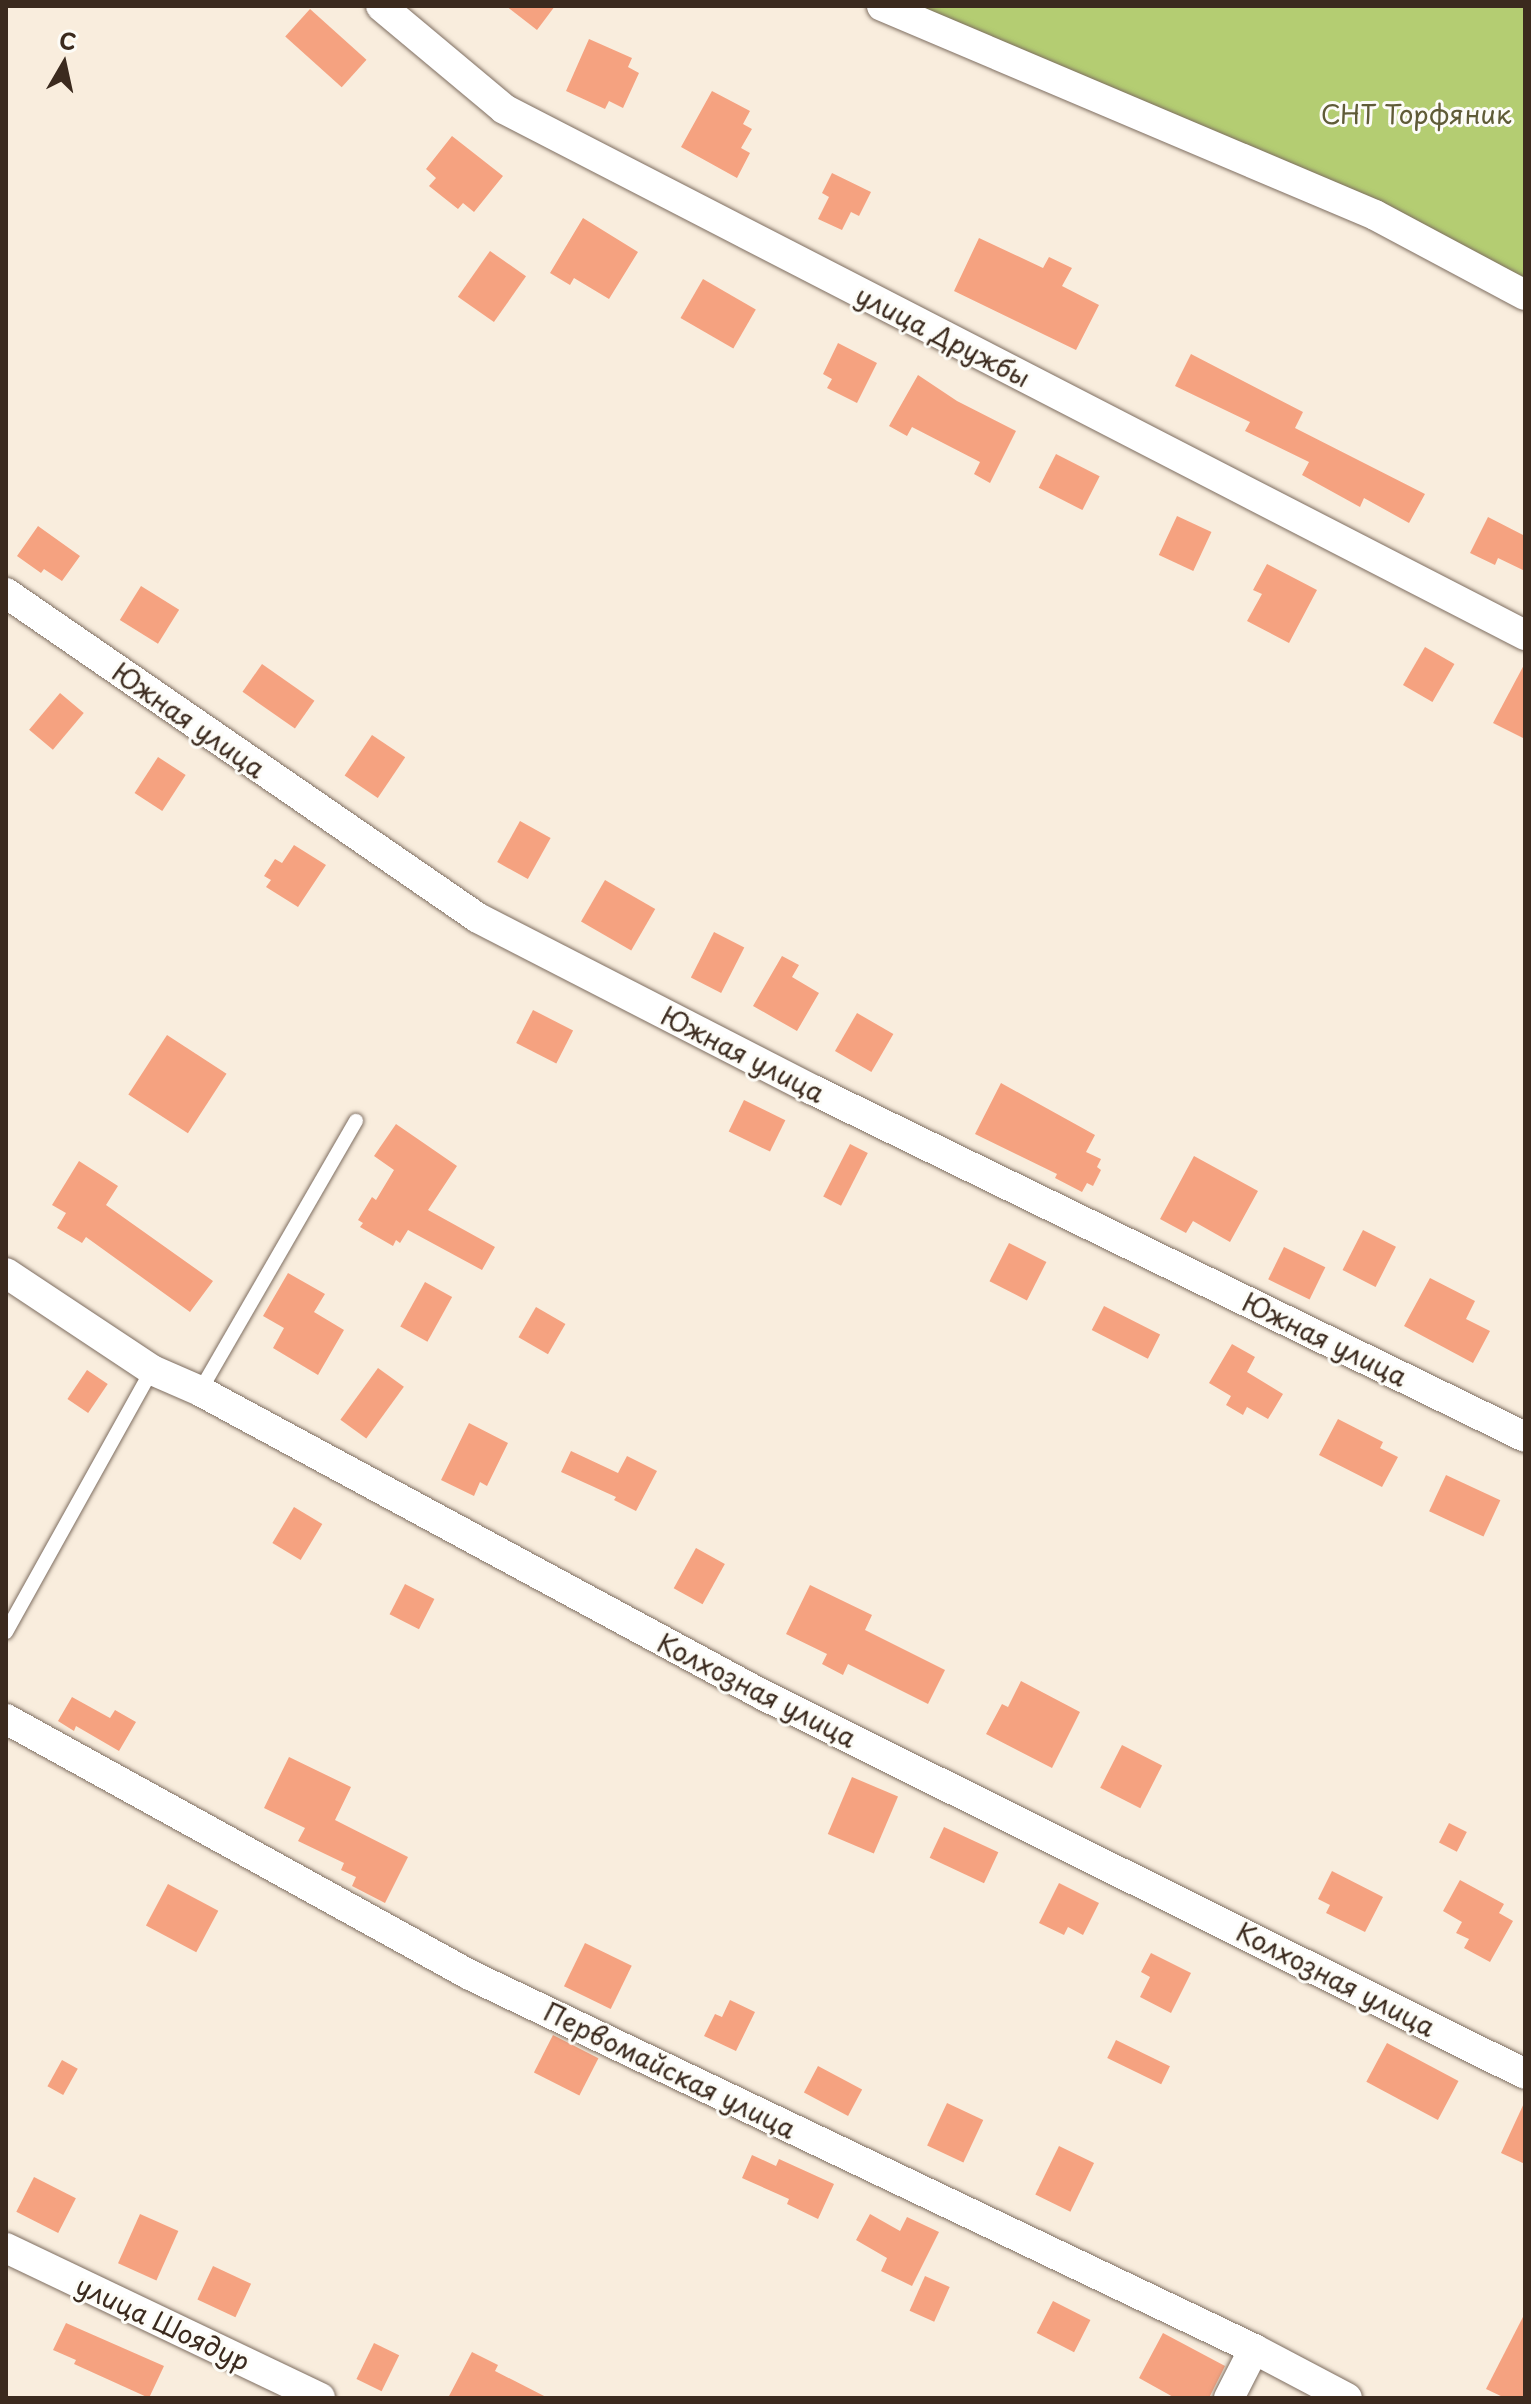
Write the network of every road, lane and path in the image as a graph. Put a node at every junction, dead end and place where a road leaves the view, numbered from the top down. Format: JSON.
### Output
{"nodes":[{"id":1,"x":381,"y":6,"type":"edge"},
{"id":2,"x":882,"y":6,"type":"edge"},
{"id":3,"x":1525,"y":295,"type":"edge"},
{"id":4,"x":6,"y":593,"type":"edge"},
{"id":5,"x":1525,"y":635,"type":"edge"},
{"id":6,"x":356,"y":1121,"type":"dead end"},
{"id":7,"x":6,"y":1273,"type":"edge"},
{"id":8,"x":152,"y":1370,"type":"junction"},
{"id":9,"x":200,"y":1391,"type":"junction"},
{"id":10,"x":1525,"y":1437,"type":"edge"},
{"id":11,"x":6,"y":1632,"type":"edge"},
{"id":12,"x":6,"y":1719,"type":"edge"},
{"id":13,"x":1525,"y":2074,"type":"edge"},
{"id":14,"x":6,"y":2248,"type":"edge"},
{"id":15,"x":1254,"y":2349,"type":"junction"},
{"id":16,"x":320,"y":2398,"type":"edge"},
{"id":17,"x":1229,"y":2398,"type":"edge"},
{"id":18,"x":1347,"y":2398,"type":"edge"}],
"edges":[{"from":1,"to":5,"type":"street","name":"улица Дружбы"},
{"from":2,"to":3,"type":"street"},
{"from":4,"to":10,"type":"street","name":"Южная улица"},
{"from":6,"to":9,"type":"lane"},
{"from":7,"to":8,"type":"street","name":"Колхозная улица"},
{"from":8,"to":9,"type":"street","name":"Колхозная улица"},
{"from":8,"to":11,"type":"lane"},
{"from":9,"to":13,"type":"street","name":"Колхозная улица"},
{"from":12,"to":15,"type":"street","name":"Первомайская улица"},
{"from":14,"to":16,"type":"street","name":"улица Шоядур"},
{"from":15,"to":17,"type":"street"},
{"from":15,"to":18,"type":"street","name":"Первомайская улица"}]}
